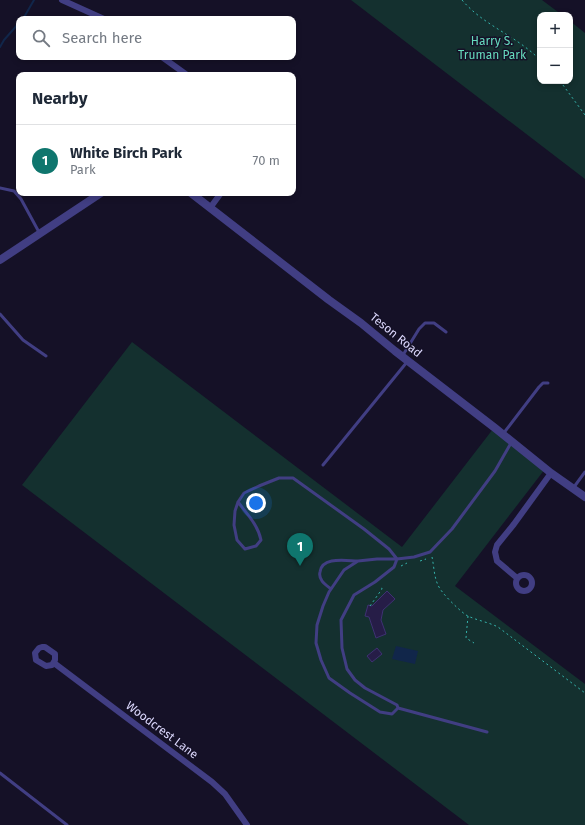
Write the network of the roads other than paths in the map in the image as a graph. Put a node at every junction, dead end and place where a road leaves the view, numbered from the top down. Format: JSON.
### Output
{"nodes":[{"id":1,"x":62,"y":0,"type":"edge"},
{"id":2,"x":97,"y":16,"type":"edge"},
{"id":3,"x":166,"y":60,"type":"edge"},
{"id":4,"x":183,"y":72,"type":"edge"},
{"id":5,"x":0,"y":188,"type":"edge"},
{"id":6,"x":16,"y":193,"type":"edge"},
{"id":7,"x":18,"y":196,"type":"edge"},
{"id":8,"x":97,"y":196,"type":"edge"},
{"id":9,"x":195,"y":196,"type":"edge"},
{"id":10,"x":219,"y":196,"type":"edge"},
{"id":11,"x":210,"y":208,"type":"junction"},
{"id":12,"x":40,"y":234,"type":"junction"},
{"id":13,"x":0,"y":260,"type":"edge"},
{"id":14,"x":0,"y":314,"type":"edge"},
{"id":15,"x":446,"y":332,"type":"dead end"},
{"id":16,"x":46,"y":356,"type":"dead end"},
{"id":17,"x":405,"y":359,"type":"junction"},
{"id":18,"x":548,"y":383,"type":"dead end"},
{"id":19,"x":503,"y":434,"type":"junction"},
{"id":20,"x":512,"y":441,"type":"junction"},
{"id":21,"x":323,"y":465,"type":"dead end"},
{"id":22,"x":585,"y":472,"type":"edge"},
{"id":23,"x":551,"y":473,"type":"junction"},
{"id":24,"x":573,"y":489,"type":"junction"},
{"id":25,"x":585,"y":497,"type":"edge"},
{"id":26,"x":238,"y":502,"type":"junction"},
{"id":27,"x":397,"y":559,"type":"junction"},
{"id":28,"x":358,"y":561,"type":"junction"},
{"id":29,"x":517,"y":578,"type":"dead end"},
{"id":30,"x":331,"y":589,"type":"junction"},
{"id":31,"x":54,"y":663,"type":"dead end"},
{"id":32,"x":398,"y":708,"type":"junction"},
{"id":33,"x":487,"y":732,"type":"dead end"},
{"id":34,"x":0,"y":773,"type":"edge"},
{"id":35,"x":67,"y":825,"type":"edge"},
{"id":36,"x":247,"y":825,"type":"edge"}],
"edges":[{"from":1,"to":2,"type":"street"},
{"from":3,"to":4,"type":"street"},
{"from":5,"to":6,"type":"lane"},
{"from":7,"to":12,"type":"lane"},
{"from":8,"to":12,"type":"street"},
{"from":9,"to":11,"type":"street","name":"Teson Road"},
{"from":10,"to":11,"type":"street"},
{"from":11,"to":17,"type":"street","name":"Teson Road"},
{"from":12,"to":13,"type":"street"},
{"from":14,"to":16,"type":"lane"},
{"from":15,"to":17,"type":"lane"},
{"from":17,"to":19,"type":"street","name":"Teson Road"},
{"from":17,"to":21,"type":"lane"},
{"from":18,"to":19,"type":"lane"},
{"from":19,"to":20,"type":"street","name":"Teson Road"},
{"from":20,"to":23,"type":"street","name":"Teson Road"},
{"from":20,"to":27,"type":"lane"},
{"from":22,"to":24,"type":"lane"},
{"from":23,"to":24,"type":"street","name":"Teson Road"},
{"from":23,"to":29,"type":"street"},
{"from":24,"to":25,"type":"street","name":"Teson Road"},
{"from":26,"to":26,"type":"lane"},
{"from":26,"to":27,"type":"lane"},
{"from":27,"to":28,"type":"lane"},
{"from":27,"to":32,"type":"lane"},
{"from":28,"to":30,"type":"lane"},
{"from":28,"to":30,"type":"lane"},
{"from":30,"to":32,"type":"lane"},
{"from":31,"to":36,"type":"street","name":"Woodcrest Lane"},
{"from":32,"to":33,"type":"lane"},
{"from":34,"to":35,"type":"lane"}]}
